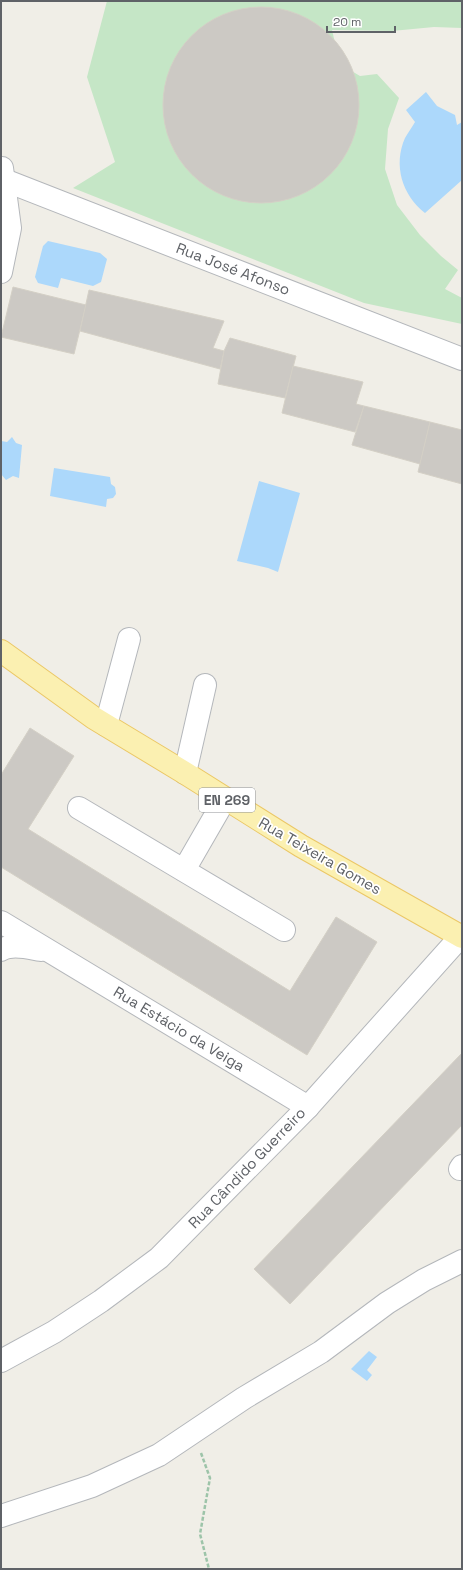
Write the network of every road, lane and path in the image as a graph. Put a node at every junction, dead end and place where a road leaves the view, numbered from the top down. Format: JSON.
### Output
{"nodes":[{"id":1,"x":2,"y":172,"type":"edge"},
{"id":2,"x":1,"y":272,"type":"edge"},
{"id":3,"x":462,"y":359,"type":"edge"},
{"id":4,"x":129,"y":639,"type":"dead end"},
{"id":5,"x":1,"y":651,"type":"edge"},
{"id":6,"x":205,"y":685,"type":"dead end"},
{"id":7,"x":106,"y":725,"type":"junction"},
{"id":8,"x":185,"y":773,"type":"junction"},
{"id":9,"x":225,"y":799,"type":"junction"},
{"id":10,"x":79,"y":808,"type":"dead end"},
{"id":11,"x":184,"y":870,"type":"junction"},
{"id":12,"x":1,"y":922,"type":"edge"},
{"id":13,"x":284,"y":930,"type":"dead end"},
{"id":14,"x":462,"y":936,"type":"edge"},
{"id":15,"x":1,"y":950,"type":"edge"},
{"id":16,"x":50,"y":952,"type":"junction"},
{"id":17,"x":308,"y":1107,"type":"junction"},
{"id":18,"x":462,"y":1261,"type":"edge"},
{"id":19,"x":1,"y":1361,"type":"edge"},
{"id":20,"x":192,"y":1432,"type":"junction"},
{"id":21,"x":1,"y":1516,"type":"edge"},
{"id":22,"x":208,"y":1569,"type":"edge"}],
"edges":[{"from":1,"to":2,"type":"street"},
{"from":1,"to":3,"type":"street","name":"Rua José Afonso"},
{"from":4,"to":7,"type":"street"},
{"from":5,"to":7,"type":"main road","name":"Rua Teixeira Gomes","number":"EN 269"},
{"from":6,"to":8,"type":"street"},
{"from":7,"to":8,"type":"main road","name":"Rua Teixeira Gomes","number":"EN 269"},
{"from":8,"to":9,"type":"main road","name":"Rua Teixeira Gomes","number":"EN 269"},
{"from":9,"to":11,"type":"street"},
{"from":9,"to":14,"type":"main road","name":"Rua Teixeira Gomes","number":"EN 269"},
{"from":10,"to":11,"type":"street"},
{"from":11,"to":13,"type":"street"},
{"from":12,"to":16,"type":"street","name":"Rua Estácio da Veiga"},
{"from":14,"to":17,"type":"street","name":"Rua Cândido Guerreiro"},
{"from":15,"to":16,"type":"street","name":"Rua Estácio da Veiga"},
{"from":16,"to":17,"type":"street","name":"Rua Estácio da Veiga"},
{"from":17,"to":19,"type":"street","name":"Rua Cândido Guerreiro"},
{"from":18,"to":20,"type":"street"},
{"from":20,"to":21,"type":"street"},
{"from":20,"to":22,"type":"path"}]}
